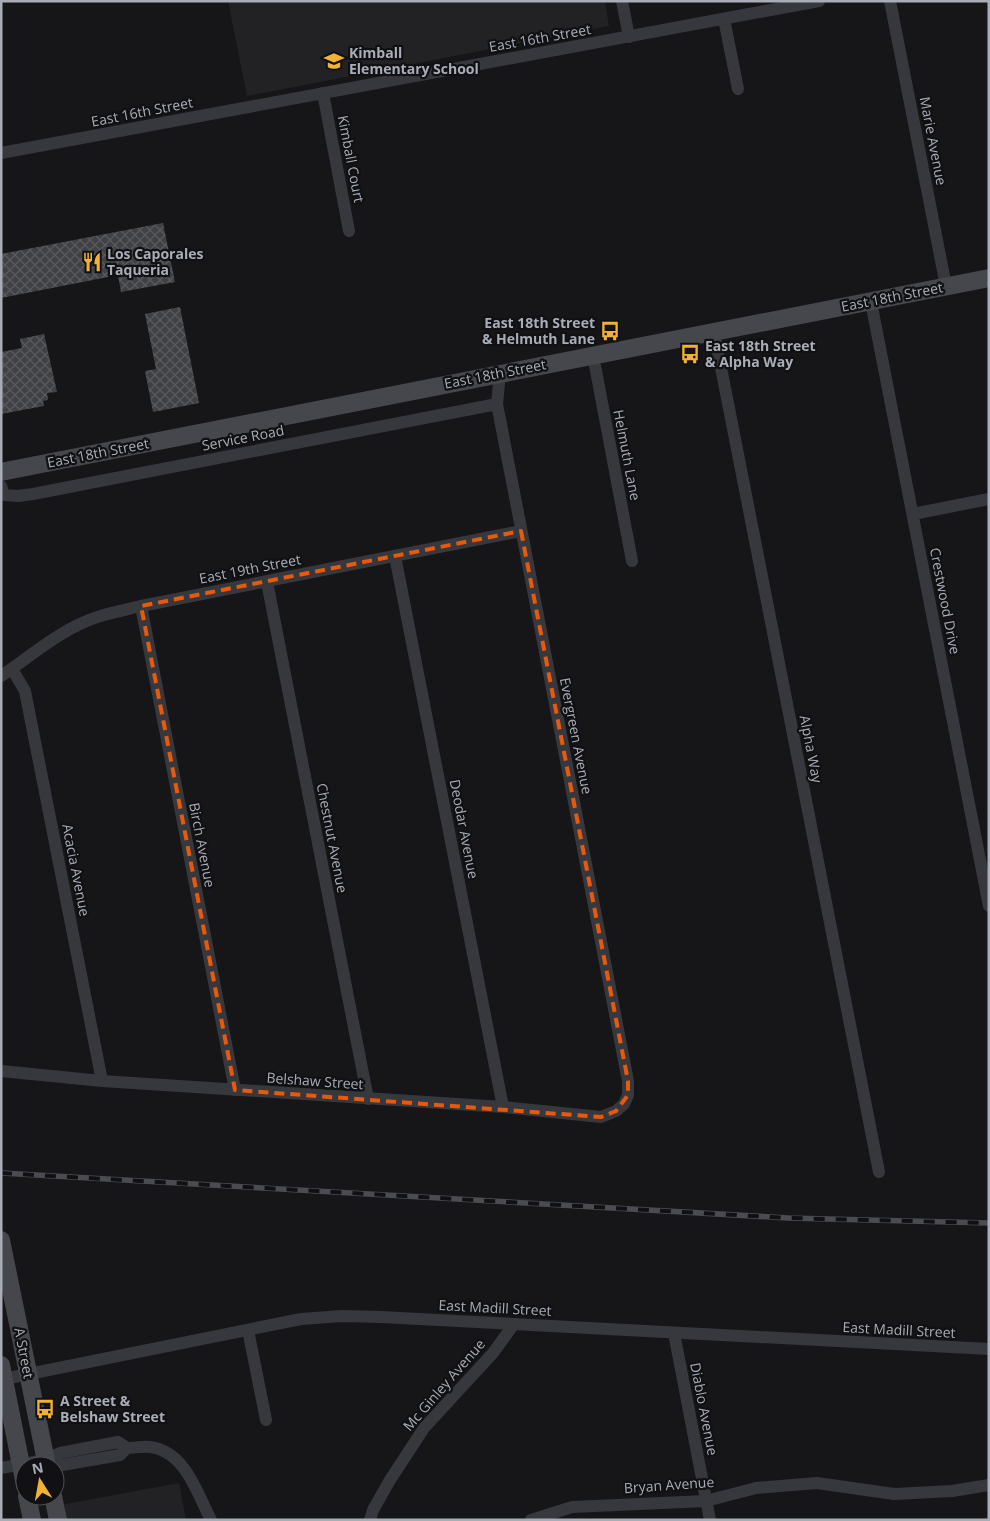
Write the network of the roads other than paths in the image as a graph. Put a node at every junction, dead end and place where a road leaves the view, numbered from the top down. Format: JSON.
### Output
{"nodes":[{"id":1,"x":622,"y":1,"type":"edge"},
{"id":2,"x":819,"y":1,"type":"edge"},
{"id":3,"x":890,"y":1,"type":"edge"},
{"id":4,"x":757,"y":7,"type":"edge"},
{"id":5,"x":724,"y":19,"type":"junction"},
{"id":6,"x":629,"y":37,"type":"junction"},
{"id":7,"x":738,"y":89,"type":"dead end"},
{"id":8,"x":323,"y":93,"type":"junction"},
{"id":9,"x":1,"y":153,"type":"edge"},
{"id":10,"x":349,"y":231,"type":"dead end"},
{"id":11,"x":989,"y":278,"type":"edge"},
{"id":12,"x":946,"y":286,"type":"junction"},
{"id":13,"x":871,"y":302,"type":"junction"},
{"id":14,"x":714,"y":332,"type":"junction"},
{"id":15,"x":593,"y":356,"type":"junction"},
{"id":16,"x":500,"y":373,"type":"junction"},
{"id":17,"x":496,"y":404,"type":"junction"},
{"id":18,"x":1,"y":472,"type":"edge"},
{"id":19,"x":1,"y":486,"type":"edge"},
{"id":20,"x":989,"y":500,"type":"edge"},
{"id":21,"x":913,"y":514,"type":"junction"},
{"id":22,"x":521,"y":531,"type":"junction"},
{"id":23,"x":395,"y":556,"type":"junction"},
{"id":24,"x":632,"y":561,"type":"dead end"},
{"id":25,"x":267,"y":582,"type":"junction"},
{"id":26,"x":140,"y":606,"type":"junction"},
{"id":27,"x":6,"y":672,"type":"edge"},
{"id":28,"x":989,"y":906,"type":"edge"},
{"id":29,"x":1,"y":1071,"type":"edge"},
{"id":30,"x":102,"y":1080,"type":"junction"},
{"id":31,"x":235,"y":1090,"type":"junction"},
{"id":32,"x":368,"y":1099,"type":"junction"},
{"id":33,"x":624,"y":1104,"type":"joint"},
{"id":34,"x":503,"y":1107,"type":"junction"},
{"id":35,"x":879,"y":1172,"type":"dead end"},
{"id":36,"x":1,"y":1240,"type":"edge"},
{"id":37,"x":514,"y":1324,"type":"junction"},
{"id":38,"x":248,"y":1330,"type":"junction"},
{"id":39,"x":674,"y":1334,"type":"junction"},
{"id":40,"x":989,"y":1350,"type":"edge"},
{"id":41,"x":3,"y":1372,"type":"edge"},
{"id":42,"x":28,"y":1374,"type":"junction"},
{"id":43,"x":266,"y":1420,"type":"dead end"},
{"id":44,"x":19,"y":1456,"type":"edge"},
{"id":45,"x":45,"y":1456,"type":"edge"},
{"id":46,"x":56,"y":1456,"type":"edge"},
{"id":47,"x":15,"y":1465,"type":"edge"},
{"id":48,"x":1,"y":1468,"type":"edge"},
{"id":49,"x":989,"y":1484,"type":"edge"},
{"id":50,"x":706,"y":1501,"type":"junction"},
{"id":51,"x":29,"y":1506,"type":"edge"},
{"id":52,"x":55,"y":1506,"type":"edge"},
{"id":53,"x":32,"y":1520,"type":"edge"},
{"id":54,"x":58,"y":1520,"type":"edge"},
{"id":55,"x":210,"y":1520,"type":"edge"},
{"id":56,"x":370,"y":1520,"type":"edge"},
{"id":57,"x":532,"y":1520,"type":"edge"},
{"id":58,"x":710,"y":1520,"type":"edge"}],
"edges":[{"from":1,"to":6,"type":"street"},
{"from":2,"to":4,"type":"street","name":"East 16th Street"},
{"from":3,"to":12,"type":"street","name":"Marie Avenue"},
{"from":4,"to":5,"type":"street","name":"East 16th Street"},
{"from":5,"to":6,"type":"street","name":"East 16th Street"},
{"from":5,"to":7,"type":"street"},
{"from":6,"to":8,"type":"street","name":"East 16th Street"},
{"from":8,"to":9,"type":"street","name":"East 16th Street"},
{"from":8,"to":10,"type":"street","name":"Kimball Court"},
{"from":11,"to":12,"type":"main road","name":"East 18th Street"},
{"from":12,"to":13,"type":"main road","name":"East 18th Street"},
{"from":13,"to":14,"type":"main road","name":"East 18th Street"},
{"from":13,"to":21,"type":"street","name":"Crestwood Drive"},
{"from":14,"to":15,"type":"main road","name":"East 18th Street"},
{"from":14,"to":35,"type":"street","name":"Alpha Way"},
{"from":15,"to":16,"type":"main road","name":"East 18th Street"},
{"from":15,"to":24,"type":"street","name":"Helmuth Lane"},
{"from":16,"to":17,"type":"street","name":"Evergreen Avenue"},
{"from":16,"to":18,"type":"main road","name":"East 18th Street"},
{"from":17,"to":19,"type":"street","name":"Service Road"},
{"from":17,"to":22,"type":"street","name":"Evergreen Avenue"},
{"from":20,"to":21,"type":"street"},
{"from":21,"to":28,"type":"street","name":"Crestwood Drive"},
{"from":22,"to":23,"type":"street","name":"East 19th Street"},
{"from":22,"to":33,"type":"street","name":"Evergreen Avenue"},
{"from":23,"to":25,"type":"street","name":"East 19th Street"},
{"from":23,"to":34,"type":"street","name":"Deodar Avenue"},
{"from":25,"to":26,"type":"street","name":"East 19th Street"},
{"from":25,"to":32,"type":"street","name":"Chestnut Avenue"},
{"from":26,"to":27,"type":"street","name":"East 19th Street"},
{"from":26,"to":31,"type":"street","name":"Birch Avenue"},
{"from":27,"to":30,"type":"street","name":"Acacia Avenue"},
{"from":29,"to":30,"type":"street","name":"Belshaw Street"},
{"from":30,"to":31,"type":"street","name":"Belshaw Street"},
{"from":31,"to":32,"type":"street","name":"Belshaw Street"},
{"from":32,"to":34,"type":"street","name":"Belshaw Street"},
{"from":33,"to":34,"type":"street","name":"Belshaw Street"},
{"from":36,"to":42,"type":"main road","name":"A Street"},
{"from":37,"to":38,"type":"street","name":"East Madill Street"},
{"from":37,"to":39,"type":"street","name":"East Madill Street"},
{"from":37,"to":56,"type":"street","name":"Mc Ginley Avenue"},
{"from":38,"to":42,"type":"street","name":"East Madill Street"},
{"from":38,"to":43,"type":"street"},
{"from":39,"to":40,"type":"street","name":"East Madill Street"},
{"from":39,"to":50,"type":"street","name":"Diablo Avenue"},
{"from":41,"to":42,"type":"street","name":"East Madill Street"},
{"from":41,"to":44,"type":"main road","name":"A Street"},
{"from":42,"to":45,"type":"main road","name":"A Street"},
{"from":46,"to":55,"type":"street"},
{"from":47,"to":48,"type":"street"},
{"from":49,"to":50,"type":"street","name":"Bryan Avenue"},
{"from":50,"to":57,"type":"street","name":"Bryan Avenue"},
{"from":50,"to":58,"type":"street","name":"Diablo Avenue"},
{"from":51,"to":53,"type":"main road"},
{"from":52,"to":54,"type":"main road"}]}
